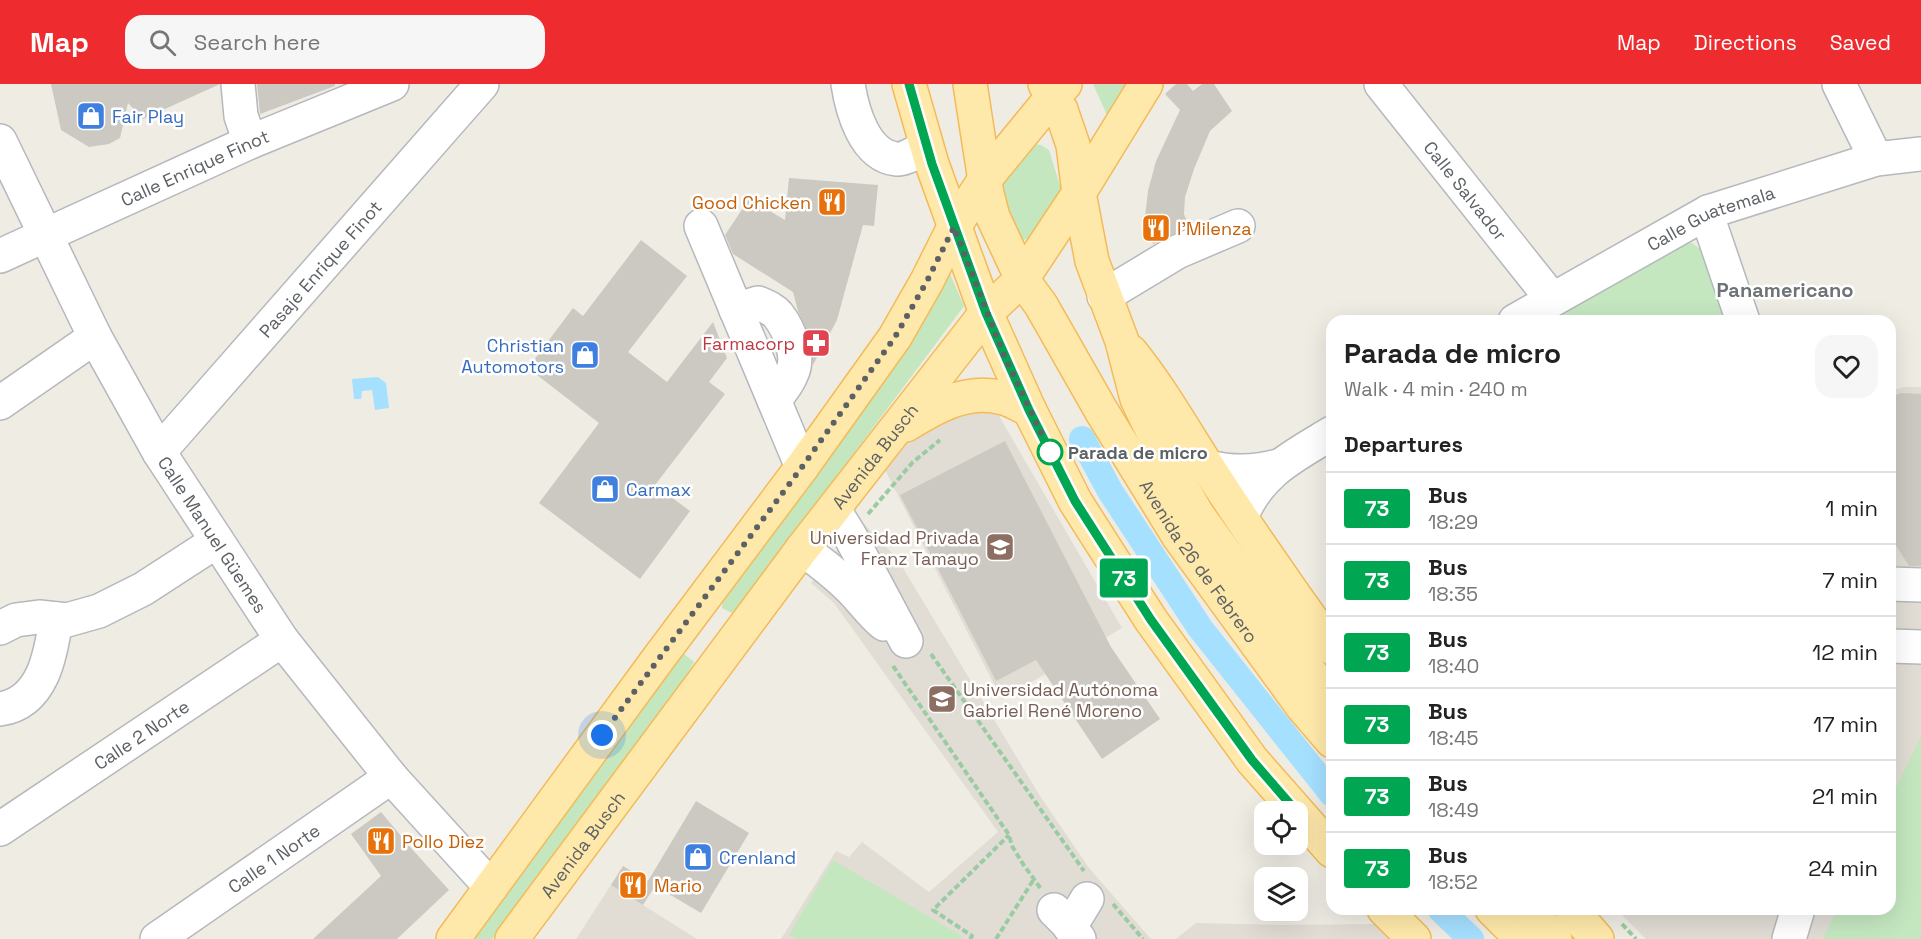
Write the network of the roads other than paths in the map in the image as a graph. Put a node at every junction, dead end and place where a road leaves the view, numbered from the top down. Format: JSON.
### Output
{"nodes":[{"id":1,"x":238,"y":84,"type":"edge"},
{"id":2,"x":392,"y":84,"type":"edge"},
{"id":3,"x":482,"y":84,"type":"edge"},
{"id":4,"x":848,"y":84,"type":"edge"},
{"id":5,"x":909,"y":84,"type":"edge"},
{"id":6,"x":970,"y":84,"type":"edge"},
{"id":7,"x":1381,"y":84,"type":"edge"},
{"id":8,"x":1839,"y":84,"type":"edge"},
{"id":9,"x":1054,"y":87,"type":"edge"},
{"id":10,"x":1139,"y":95,"type":"edge"},
{"id":11,"x":0,"y":141,"type":"edge"},
{"id":12,"x":250,"y":142,"type":"junction"},
{"id":13,"x":926,"y":148,"type":"junction"},
{"id":14,"x":1921,"y":154,"type":"edge"},
{"id":15,"x":1876,"y":159,"type":"junction"},
{"id":16,"x":985,"y":179,"type":"junction"},
{"id":17,"x":1079,"y":193,"type":"junction"},
{"id":18,"x":1708,"y":212,"type":"junction"},
{"id":19,"x":702,"y":226,"type":"dead end"},
{"id":20,"x":1238,"y":226,"type":"dead end"},
{"id":21,"x":954,"y":227,"type":"junction"},
{"id":22,"x":44,"y":234,"type":"junction"},
{"id":23,"x":0,"y":255,"type":"edge"},
{"id":24,"x":1022,"y":279,"type":"junction"},
{"id":25,"x":1100,"y":284,"type":"junction"},
{"id":26,"x":1552,"y":298,"type":"junction"},
{"id":27,"x":986,"y":313,"type":"junction"},
{"id":28,"x":1525,"y":315,"type":"edge"},
{"id":29,"x":1741,"y":315,"type":"edge"},
{"id":30,"x":95,"y":337,"type":"junction"},
{"id":31,"x":1122,"y":341,"type":"junction"},
{"id":32,"x":0,"y":404,"type":"edge"},
{"id":33,"x":1029,"y":410,"type":"junction"},
{"id":34,"x":896,"y":430,"type":"junction"},
{"id":35,"x":1326,"y":437,"type":"edge"},
{"id":36,"x":159,"y":452,"type":"junction"},
{"id":37,"x":1278,"y":466,"type":"junction"},
{"id":38,"x":802,"y":467,"type":"junction"},
{"id":39,"x":1208,"y":467,"type":"junction"},
{"id":40,"x":834,"y":510,"type":"junction"},
{"id":41,"x":770,"y":511,"type":"junction"},
{"id":42,"x":1241,"y":517,"type":"junction"},
{"id":43,"x":218,"y":541,"type":"junction"},
{"id":44,"x":802,"y":549,"type":"junction"},
{"id":45,"x":1896,"y":584,"type":"edge"},
{"id":46,"x":1921,"y":585,"type":"edge"},
{"id":47,"x":56,"y":619,"type":"junction"},
{"id":48,"x":0,"y":628,"type":"edge"},
{"id":49,"x":1326,"y":639,"type":"edge"},
{"id":50,"x":282,"y":640,"type":"junction"},
{"id":51,"x":1896,"y":646,"type":"edge"},
{"id":52,"x":1921,"y":647,"type":"edge"},
{"id":53,"x":726,"y":649,"type":"junction"},
{"id":54,"x":1326,"y":696,"type":"edge"},
{"id":55,"x":0,"y":709,"type":"edge"},
{"id":56,"x":1326,"y":734,"type":"edge"},
{"id":57,"x":391,"y":777,"type":"junction"},
{"id":58,"x":0,"y":829,"type":"edge"},
{"id":59,"x":1326,"y":844,"type":"edge"},
{"id":60,"x":491,"y":887,"type":"junction"},
{"id":61,"x":1094,"y":891,"type":"road end"},
{"id":62,"x":1390,"y":915,"type":"edge"},
{"id":63,"x":1498,"y":915,"type":"edge"},
{"id":64,"x":1532,"y":915,"type":"edge"},
{"id":65,"x":1576,"y":915,"type":"edge"},
{"id":66,"x":1796,"y":915,"type":"edge"},
{"id":67,"x":1068,"y":925,"type":"edge"},
{"id":68,"x":157,"y":939,"type":"edge"},
{"id":69,"x":453,"y":939,"type":"edge"},
{"id":70,"x":512,"y":939,"type":"edge"},
{"id":71,"x":1414,"y":939,"type":"edge"},
{"id":72,"x":1522,"y":939,"type":"edge"},
{"id":73,"x":1555,"y":939,"type":"edge"},
{"id":74,"x":1597,"y":939,"type":"edge"},
{"id":75,"x":1789,"y":939,"type":"edge"}],
"edges":[{"from":1,"to":12,"type":"street"},
{"from":2,"to":12,"type":"street","name":"Calle Enrique Finot"},
{"from":3,"to":36,"type":"street","name":"Pasaje Enrique Finot"},
{"from":4,"to":13,"type":"street"},
{"from":5,"to":13,"type":"main road"},
{"from":6,"to":16,"type":"main road","name":"Avenida 26 de Febrero"},
{"from":7,"to":26,"type":"street","name":"Calle Salvador"},
{"from":8,"to":15,"type":"street"},
{"from":9,"to":16,"type":"main road"},
{"from":9,"to":17,"type":"main road","name":"Avenida 26 de Febrero"},
{"from":10,"to":17,"type":"main road","name":"Avenida Busch"},
{"from":10,"to":25,"type":"main road"},
{"from":11,"to":22,"type":"street","name":"Calle Manuel Güemes"},
{"from":12,"to":22,"type":"street","name":"Calle Enrique Finot"},
{"from":13,"to":21,"type":"main road"},
{"from":14,"to":15,"type":"street","name":"Calle Guatemala"},
{"from":15,"to":18,"type":"street","name":"Calle Guatemala"},
{"from":16,"to":21,"type":"main road"},
{"from":16,"to":24,"type":"main road","name":"Avenida 26 de Febrero"},
{"from":17,"to":24,"type":"main road","name":"Avenida Busch"},
{"from":17,"to":25,"type":"main road","name":"Avenida 26 de Febrero"},
{"from":18,"to":26,"type":"street","name":"Calle Guatemala"},
{"from":18,"to":29,"type":"street"},
{"from":19,"to":38,"type":"street"},
{"from":20,"to":25,"type":"street"},
{"from":21,"to":27,"type":"main road"},
{"from":21,"to":38,"type":"main road"},
{"from":22,"to":23,"type":"street","name":"Calle Enrique Finot"},
{"from":22,"to":30,"type":"street","name":"Calle Manuel Güemes"},
{"from":24,"to":27,"type":"main road","name":"Avenida Busch"},
{"from":24,"to":56,"type":"main road","name":"Avenida 26 de Febrero"},
{"from":25,"to":31,"type":"main road","name":"Avenida 26 de Febrero"},
{"from":26,"to":28,"type":"street","name":"Calle Guatemala"},
{"from":27,"to":33,"type":"main road"},
{"from":27,"to":34,"type":"main road","name":"Avenida Busch"},
{"from":30,"to":32,"type":"street"},
{"from":30,"to":36,"type":"street","name":"Calle Manuel Güemes"},
{"from":31,"to":39,"type":"main road","name":"Avenida 26 de Febrero"},
{"from":31,"to":54,"type":"main road","name":"Avenida 26 de Febrero"},
{"from":33,"to":34,"type":"main road"},
{"from":33,"to":59,"type":"main road"},
{"from":34,"to":40,"type":"main road","name":"Avenida Busch"},
{"from":35,"to":37,"type":"street"},
{"from":36,"to":43,"type":"street","name":"Calle Manuel Güemes"},
{"from":37,"to":39,"type":"street"},
{"from":37,"to":42,"type":"street"},
{"from":38,"to":41,"type":"main road"},
{"from":39,"to":42,"type":"main road","name":"Avenida 26 de Febrero"},
{"from":40,"to":44,"type":"main road","name":"Avenida Busch"},
{"from":40,"to":44,"type":"street"},
{"from":41,"to":53,"type":"main road"},
{"from":41,"to":60,"type":"main road"},
{"from":42,"to":49,"type":"main road","name":"Avenida 26 de Febrero"},
{"from":43,"to":47,"type":"street"},
{"from":43,"to":50,"type":"street","name":"Calle Manuel Güemes"},
{"from":44,"to":53,"type":"main road","name":"Avenida Busch"},
{"from":45,"to":46,"type":"street"},
{"from":47,"to":48,"type":"street"},
{"from":47,"to":55,"type":"street"},
{"from":50,"to":57,"type":"street","name":"Calle Manuel Güemes"},
{"from":50,"to":58,"type":"street","name":"Calle 2 Norte"},
{"from":51,"to":52,"type":"street"},
{"from":53,"to":70,"type":"main road","name":"Avenida Busch"},
{"from":57,"to":60,"type":"street","name":"Calle Manuel Güemes"},
{"from":57,"to":68,"type":"street","name":"Calle 1 Norte"},
{"from":60,"to":69,"type":"main road"},
{"from":61,"to":67,"type":"street"},
{"from":62,"to":71,"type":"main road"},
{"from":63,"to":72,"type":"main road"},
{"from":64,"to":73,"type":"main road"},
{"from":65,"to":74,"type":"main road"},
{"from":66,"to":75,"type":"street"}]}
